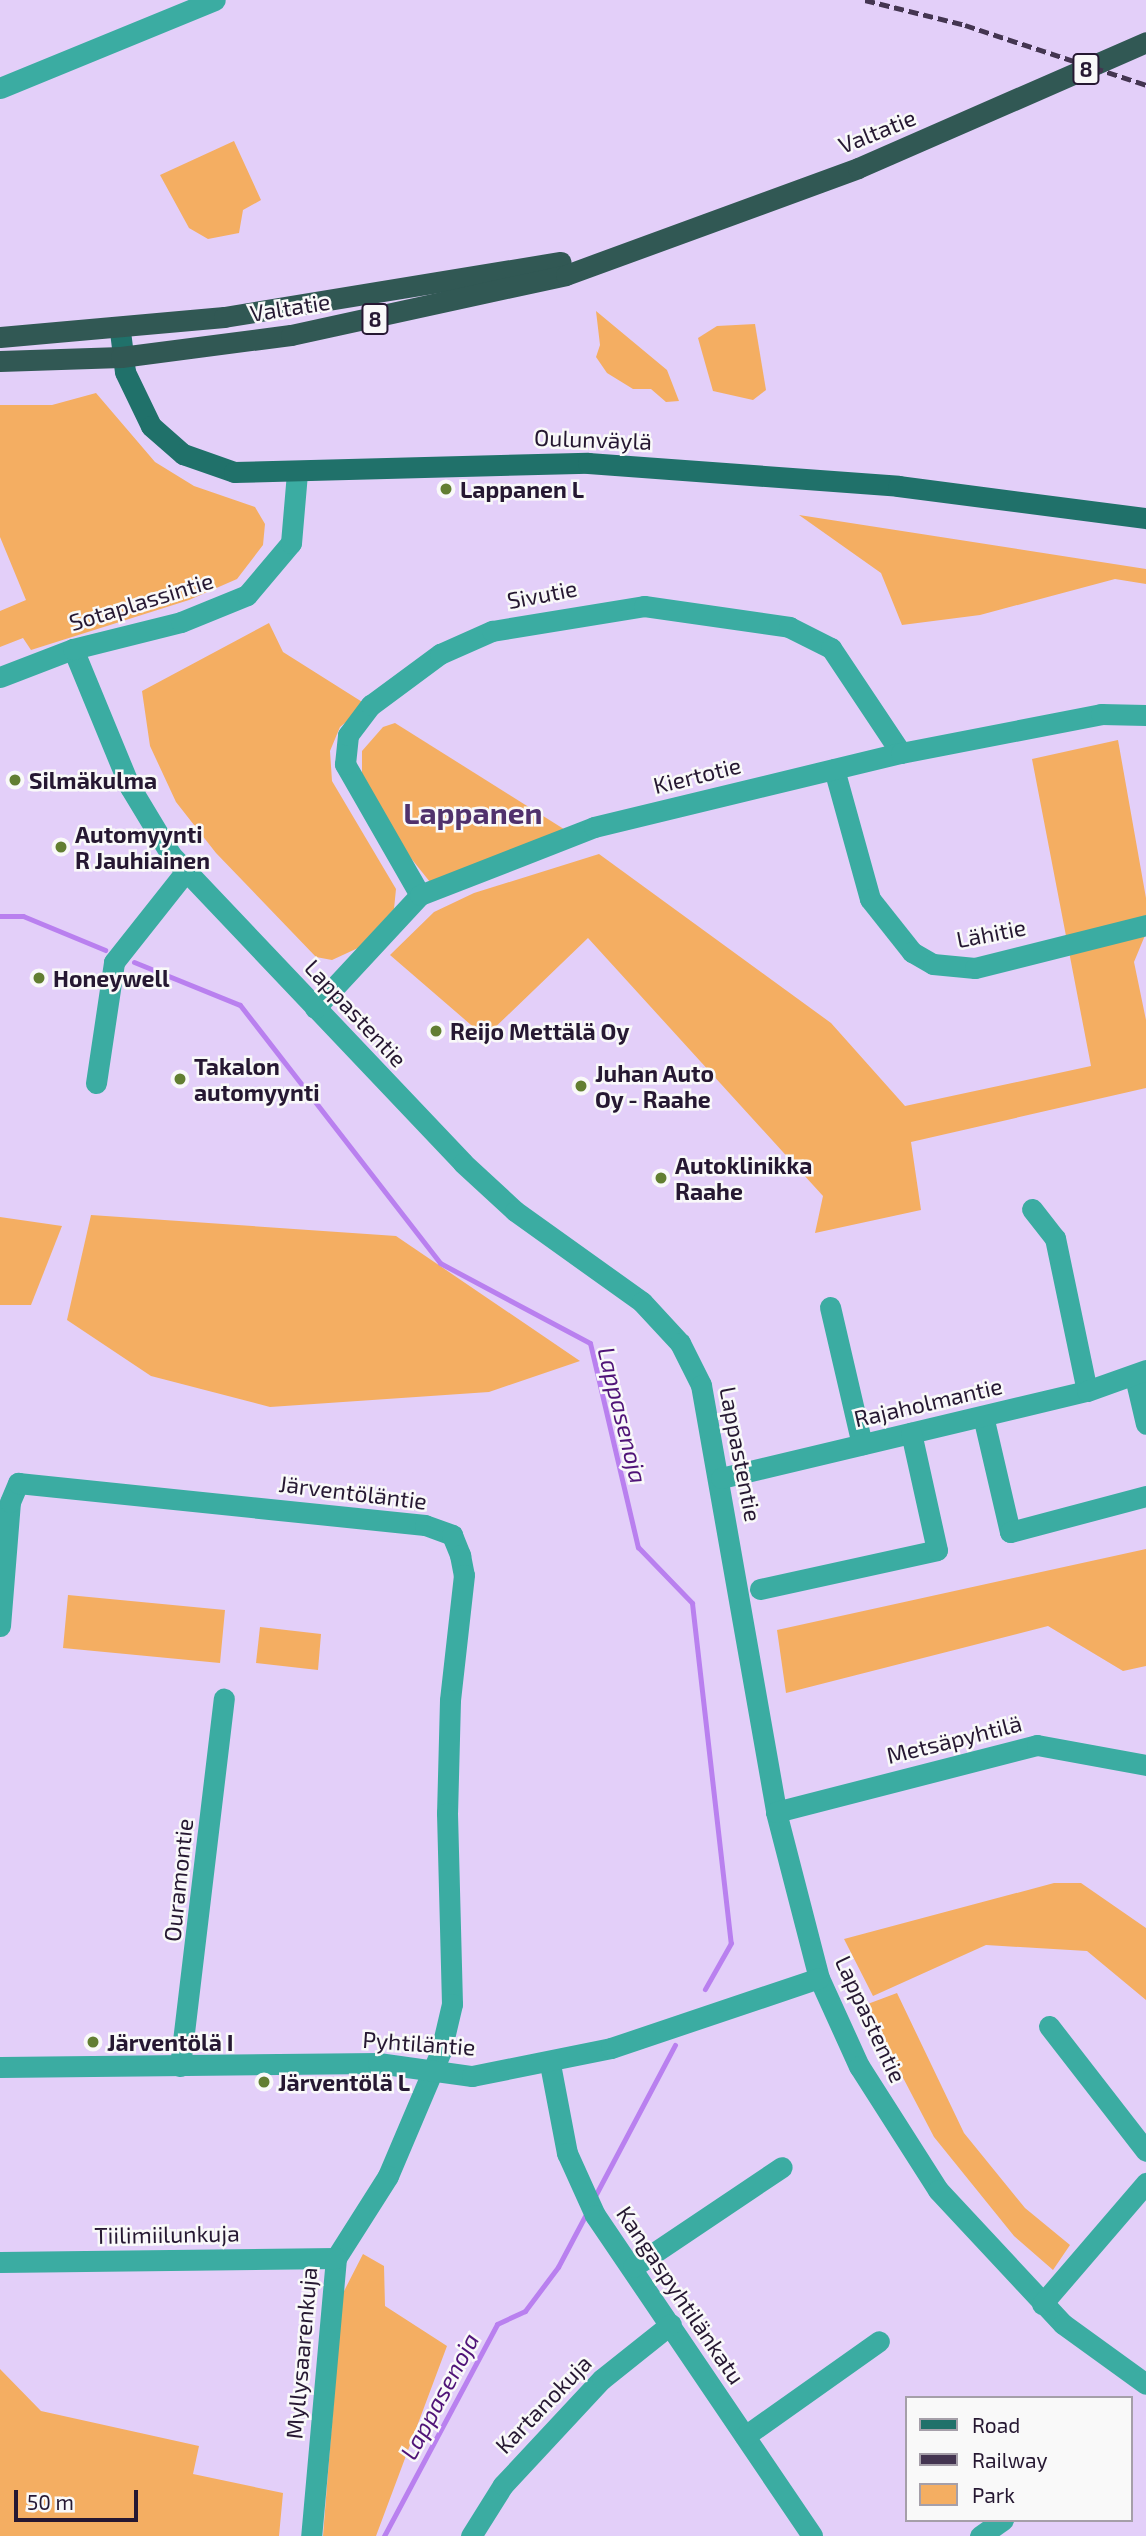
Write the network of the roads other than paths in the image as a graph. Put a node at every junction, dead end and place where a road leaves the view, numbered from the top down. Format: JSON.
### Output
{"nodes":[{"id":1,"x":215,"y":0,"type":"edge"},
{"id":2,"x":1146,"y":42,"type":"edge"},
{"id":3,"x":0,"y":88,"type":"edge"},
{"id":4,"x":622,"y":250,"type":"junction"},
{"id":5,"x":120,"y":331,"type":"junction"},
{"id":6,"x":0,"y":337,"type":"edge"},
{"id":7,"x":121,"y":357,"type":"junction"},
{"id":8,"x":0,"y":361,"type":"edge"},
{"id":9,"x":297,"y":473,"type":"junction"},
{"id":10,"x":1146,"y":518,"type":"edge"},
{"id":11,"x":73,"y":649,"type":"junction"},
{"id":12,"x":0,"y":677,"type":"edge"},
{"id":13,"x":1146,"y":715,"type":"edge"},
{"id":14,"x":901,"y":753,"type":"junction"},
{"id":15,"x":834,"y":769,"type":"junction"},
{"id":16,"x":186,"y":871,"type":"junction"},
{"id":17,"x":421,"y":895,"type":"junction"},
{"id":18,"x":1146,"y":925,"type":"edge"},
{"id":19,"x":315,"y":1008,"type":"junction"},
{"id":20,"x":96,"y":1083,"type":"dead end"},
{"id":21,"x":1032,"y":1209,"type":"dead end"},
{"id":22,"x":830,"y":1307,"type":"dead end"},
{"id":23,"x":1141,"y":1373,"type":"edge"},
{"id":24,"x":1087,"y":1391,"type":"junction"},
{"id":25,"x":983,"y":1416,"type":"junction"},
{"id":26,"x":1146,"y":1424,"type":"edge"},
{"id":27,"x":911,"y":1433,"type":"junction"},
{"id":28,"x":862,"y":1444,"type":"junction"},
{"id":29,"x":721,"y":1478,"type":"junction"},
{"id":30,"x":1146,"y":1496,"type":"edge"},
{"id":31,"x":760,"y":1589,"type":"dead end"},
{"id":32,"x":0,"y":1626,"type":"edge"},
{"id":33,"x":224,"y":1699,"type":"dead end"},
{"id":34,"x":1146,"y":1765,"type":"edge"},
{"id":35,"x":776,"y":1812,"type":"junction"},
{"id":36,"x":819,"y":1978,"type":"junction"},
{"id":37,"x":1049,"y":2026,"type":"dead end"},
{"id":38,"x":550,"y":2064,"type":"junction"},
{"id":39,"x":180,"y":2066,"type":"junction"},
{"id":40,"x":0,"y":2067,"type":"edge"},
{"id":41,"x":433,"y":2072,"type":"junction"},
{"id":42,"x":1146,"y":2151,"type":"edge"},
{"id":43,"x":782,"y":2166,"type":"dead end"},
{"id":44,"x":1146,"y":2183,"type":"edge"},
{"id":45,"x":336,"y":2258,"type":"junction"},
{"id":46,"x":0,"y":2262,"type":"edge"},
{"id":47,"x":633,"y":2267,"type":"junction"},
{"id":48,"x":1042,"y":2304,"type":"junction"},
{"id":49,"x":671,"y":2324,"type":"junction"},
{"id":50,"x":879,"y":2341,"type":"dead end"},
{"id":51,"x":1146,"y":2384,"type":"edge"},
{"id":52,"x":745,"y":2435,"type":"junction"},
{"id":53,"x":1000,"y":2522,"type":"edge"},
{"id":54,"x":311,"y":2536,"type":"edge"},
{"id":55,"x":471,"y":2536,"type":"edge"},
{"id":56,"x":812,"y":2536,"type":"edge"},
{"id":57,"x":980,"y":2536,"type":"edge"}],
"edges":[{"from":1,"to":3,"type":"street"},
{"from":2,"to":4,"type":"highway","name":"Valtatie","number":"8"},
{"from":4,"to":5,"type":"highway","name":"Valtatie","number":"8"},
{"from":4,"to":7,"type":"highway","name":"Valtatie","number":"8"},
{"from":5,"to":6,"type":"highway","name":"Valtatie","number":"8"},
{"from":5,"to":7,"type":"main road","name":"Oulunväylä"},
{"from":7,"to":8,"type":"highway","name":"Valtatie","number":"8"},
{"from":7,"to":9,"type":"main road","name":"Oulunväylä"},
{"from":9,"to":10,"type":"main road","name":"Oulunväylä"},
{"from":9,"to":11,"type":"street","name":"Sotaplassintie"},
{"from":11,"to":12,"type":"street","name":"Sotaplassintie"},
{"from":11,"to":16,"type":"street","name":"Lappastentie"},
{"from":13,"to":14,"type":"street","name":"Kiertotie"},
{"from":14,"to":15,"type":"street","name":"Kiertotie"},
{"from":14,"to":17,"type":"street","name":"Sivutie"},
{"from":15,"to":17,"type":"street","name":"Kiertotie"},
{"from":15,"to":18,"type":"street","name":"Lähitie"},
{"from":16,"to":19,"type":"street","name":"Lappastentie"},
{"from":16,"to":20,"type":"street"},
{"from":17,"to":19,"type":"street","name":"Kiertotie"},
{"from":19,"to":29,"type":"street","name":"Lappastentie"},
{"from":21,"to":24,"type":"street"},
{"from":22,"to":28,"type":"street"},
{"from":23,"to":24,"type":"street","name":"Rajaholmantie"},
{"from":23,"to":26,"type":"street"},
{"from":24,"to":25,"type":"street","name":"Rajaholmantie"},
{"from":25,"to":27,"type":"street","name":"Rajaholmantie"},
{"from":25,"to":30,"type":"street"},
{"from":27,"to":28,"type":"street","name":"Rajaholmantie"},
{"from":27,"to":31,"type":"street"},
{"from":28,"to":29,"type":"street","name":"Rajaholmantie"},
{"from":29,"to":35,"type":"street","name":"Lappastentie"},
{"from":32,"to":41,"type":"street","name":"Järventöläntie"},
{"from":33,"to":39,"type":"street","name":"Ouramontie"},
{"from":34,"to":35,"type":"street","name":"Metsäpyhtilä"},
{"from":35,"to":36,"type":"street","name":"Lappastentie"},
{"from":36,"to":38,"type":"street","name":"Pyhtiläntie"},
{"from":36,"to":48,"type":"street","name":"Lappastentie"},
{"from":37,"to":42,"type":"street"},
{"from":38,"to":41,"type":"street","name":"Pyhtiläntie"},
{"from":38,"to":47,"type":"street","name":"Kangaspyhtilänkatu"},
{"from":39,"to":40,"type":"street","name":"Pyhtiläntie"},
{"from":39,"to":41,"type":"street","name":"Pyhtiläntie"},
{"from":41,"to":45,"type":"street","name":"Myllysaarenkuja"},
{"from":43,"to":47,"type":"street"},
{"from":44,"to":48,"type":"street"},
{"from":45,"to":46,"type":"street","name":"Tiilimiilunkuja"},
{"from":45,"to":54,"type":"street","name":"Myllysaarenkuja"},
{"from":47,"to":49,"type":"street","name":"Kangaspyhtilänkatu"},
{"from":48,"to":51,"type":"street","name":"Lappastentie"},
{"from":49,"to":52,"type":"street","name":"Kangaspyhtilänkatu"},
{"from":49,"to":55,"type":"street","name":"Kartanokuja"},
{"from":50,"to":52,"type":"street"},
{"from":52,"to":56,"type":"street","name":"Kangaspyhtilänkatu"},
{"from":53,"to":57,"type":"street"}]}
